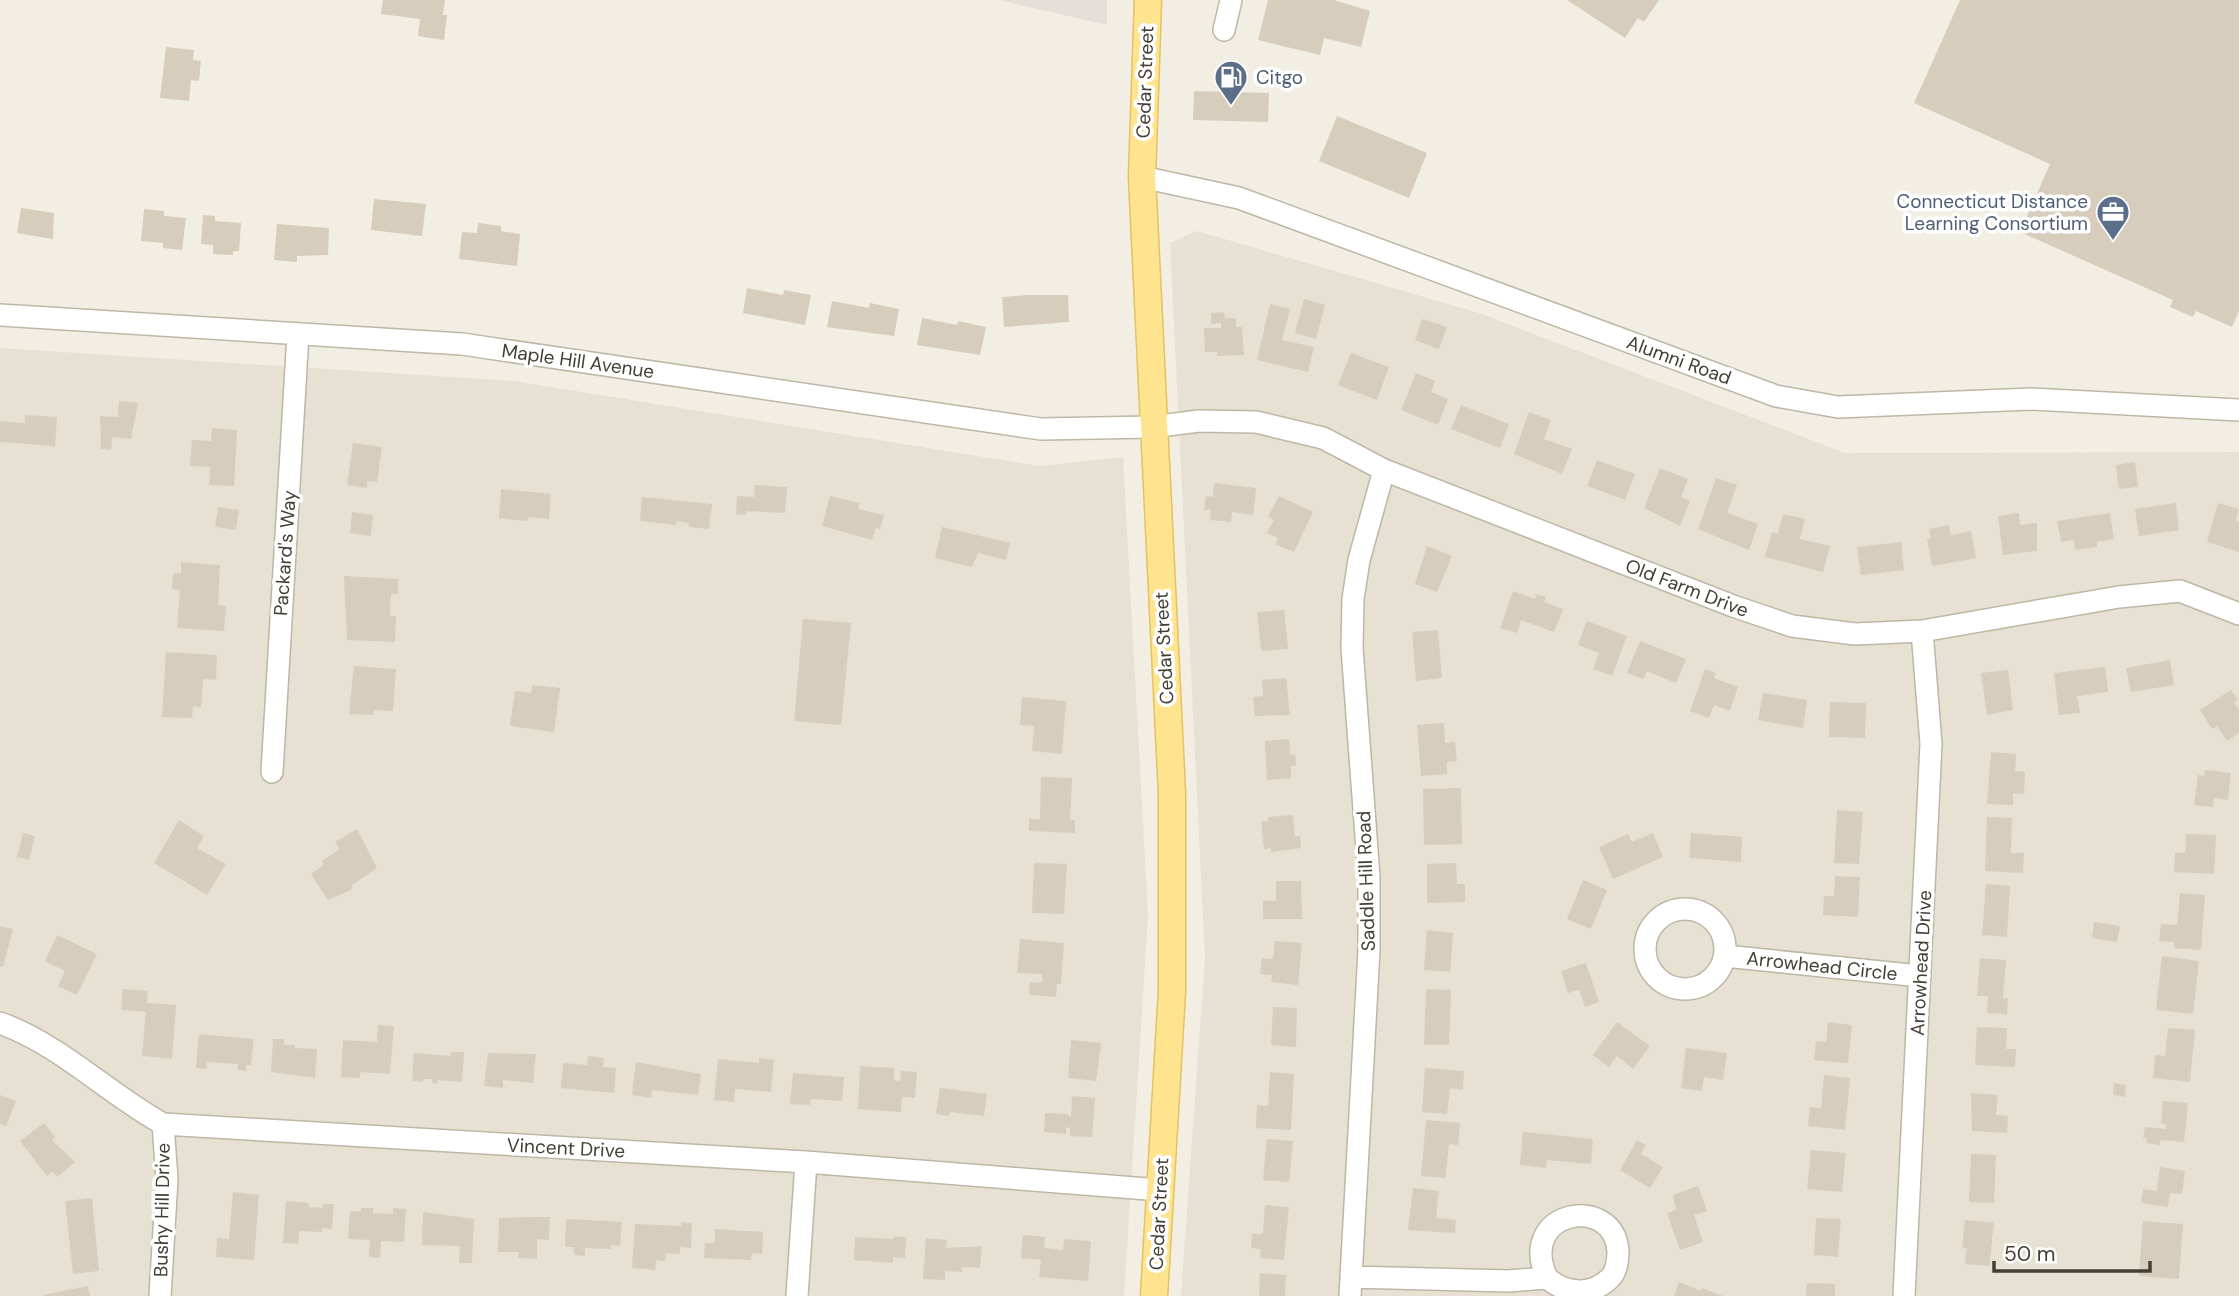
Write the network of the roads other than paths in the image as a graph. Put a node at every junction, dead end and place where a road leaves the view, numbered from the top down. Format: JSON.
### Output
{"nodes":[{"id":1,"x":1149,"y":0,"type":"edge"},
{"id":2,"x":1231,"y":0,"type":"edge"},
{"id":3,"x":1224,"y":30,"type":"dead end"},
{"id":4,"x":1142,"y":177,"type":"junction"},
{"id":5,"x":0,"y":315,"type":"edge"},
{"id":6,"x":298,"y":334,"type":"junction"},
{"id":7,"x":2239,"y":410,"type":"edge"},
{"id":8,"x":1152,"y":427,"type":"junction"},
{"id":9,"x":1384,"y":470,"type":"junction"},
{"id":10,"x":2239,"y":614,"type":"edge"},
{"id":11,"x":1922,"y":631,"type":"junction"},
{"id":12,"x":272,"y":772,"type":"dead end"},
{"id":13,"x":1725,"y":956,"type":"dead end"},
{"id":14,"x":1920,"y":976,"type":"junction"},
{"id":15,"x":0,"y":1023,"type":"edge"},
{"id":16,"x":163,"y":1124,"type":"junction"},
{"id":17,"x":806,"y":1162,"type":"junction"},
{"id":18,"x":1160,"y":1191,"type":"junction"},
{"id":19,"x":1547,"y":1278,"type":"dead end"},
{"id":20,"x":1350,"y":1286,"type":"edge"},
{"id":21,"x":159,"y":1296,"type":"edge"},
{"id":22,"x":797,"y":1296,"type":"edge"},
{"id":23,"x":1154,"y":1296,"type":"edge"},
{"id":24,"x":1904,"y":1296,"type":"edge"}],
"edges":[{"from":1,"to":4,"type":"main road","name":"Cedar Street"},
{"from":2,"to":3,"type":"street"},
{"from":4,"to":7,"type":"street","name":"Alumni Road"},
{"from":4,"to":8,"type":"main road","name":"Cedar Street"},
{"from":5,"to":6,"type":"street","name":"Maple Hill Avenue"},
{"from":6,"to":8,"type":"street","name":"Maple Hill Avenue"},
{"from":6,"to":12,"type":"street","name":"Packard's Way"},
{"from":8,"to":9,"type":"street","name":"Old Farm Drive"},
{"from":8,"to":18,"type":"main road","name":"Cedar Street"},
{"from":9,"to":11,"type":"street","name":"Old Farm Drive"},
{"from":9,"to":20,"type":"street","name":"Saddle Hill Road"},
{"from":10,"to":11,"type":"street","name":"Old Farm Drive"},
{"from":11,"to":14,"type":"street","name":"Arrowhead Drive"},
{"from":13,"to":14,"type":"street","name":"Arrowhead Circle"},
{"from":14,"to":24,"type":"street","name":"Arrowhead Drive"},
{"from":15,"to":16,"type":"street","name":"Vincent Drive"},
{"from":16,"to":17,"type":"street","name":"Vincent Drive"},
{"from":16,"to":21,"type":"street","name":"Bushy Hill Drive"},
{"from":17,"to":18,"type":"street","name":"Vincent Drive"},
{"from":17,"to":22,"type":"street"},
{"from":18,"to":23,"type":"main road","name":"Cedar Street"},
{"from":19,"to":20,"type":"street"}]}
